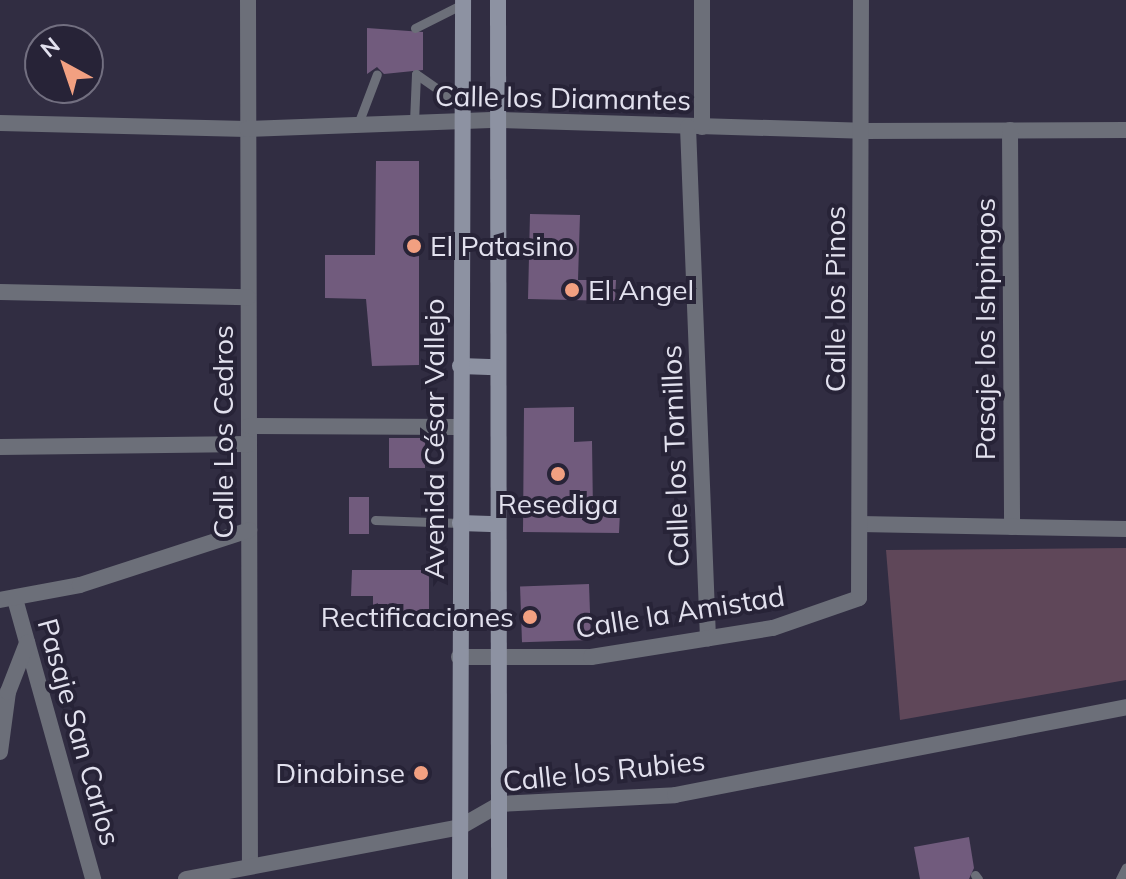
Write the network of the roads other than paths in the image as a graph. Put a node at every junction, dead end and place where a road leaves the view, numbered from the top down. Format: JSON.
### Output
{"nodes":[{"id":1,"x":248,"y":0,"type":"edge"},
{"id":2,"x":498,"y":0,"type":"edge"},
{"id":3,"x":702,"y":0,"type":"edge"},
{"id":4,"x":861,"y":0,"type":"edge"},
{"id":5,"x":463,"y":2,"type":"edge"},
{"id":6,"x":415,"y":28,"type":"dead end"},
{"id":7,"x":377,"y":74,"type":"dead end"},
{"id":8,"x":464,"y":114,"type":"junction"},
{"id":9,"x":498,"y":120,"type":"junction"},
{"id":10,"x":414,"y":122,"type":"junction"},
{"id":11,"x":0,"y":123,"type":"edge"},
{"id":12,"x":358,"y":124,"type":"junction"},
{"id":13,"x":695,"y":127,"type":"junction"},
{"id":14,"x":247,"y":129,"type":"junction"},
{"id":15,"x":1010,"y":130,"type":"junction"},
{"id":16,"x":1126,"y":130,"type":"edge"},
{"id":17,"x":862,"y":131,"type":"junction"},
{"id":18,"x":0,"y":292,"type":"edge"},
{"id":19,"x":248,"y":297,"type":"junction"},
{"id":20,"x":460,"y":366,"type":"junction"},
{"id":21,"x":496,"y":367,"type":"junction"},
{"id":22,"x":249,"y":426,"type":"junction"},
{"id":23,"x":459,"y":427,"type":"junction"},
{"id":24,"x":249,"y":444,"type":"junction"},
{"id":25,"x":0,"y":447,"type":"edge"},
{"id":26,"x":375,"y":520,"type":"dead end"},
{"id":27,"x":460,"y":523,"type":"junction"},
{"id":28,"x":498,"y":524,"type":"junction"},
{"id":29,"x":860,"y":524,"type":"junction"},
{"id":30,"x":1012,"y":527,"type":"junction"},
{"id":31,"x":1126,"y":529,"type":"edge"},
{"id":32,"x":249,"y":530,"type":"junction"},
{"id":33,"x":859,"y":598,"type":"joint"},
{"id":34,"x":8,"y":600,"type":"edge"},
{"id":35,"x":708,"y":639,"type":"junction"},
{"id":36,"x":27,"y":643,"type":"junction"},
{"id":37,"x":498,"y":655,"type":"junction"},
{"id":38,"x":459,"y":657,"type":"junction"},
{"id":39,"x":1126,"y":707,"type":"edge"},
{"id":40,"x":0,"y":752,"type":"edge"},
{"id":41,"x":500,"y":804,"type":"junction"},
{"id":42,"x":460,"y":827,"type":"junction"},
{"id":43,"x":250,"y":864,"type":"junction"},
{"id":44,"x":1126,"y":867,"type":"edge"},
{"id":45,"x":93,"y":879,"type":"edge"},
{"id":46,"x":186,"y":879,"type":"edge"},
{"id":47,"x":460,"y":879,"type":"edge"},
{"id":48,"x":499,"y":879,"type":"edge"},
{"id":49,"x":1120,"y":879,"type":"edge"}],
"edges":[{"from":1,"to":14,"type":"street","name":"Calle Los Cedros"},
{"from":2,"to":9,"type":"main road"},
{"from":3,"to":13,"type":"street","name":"Calle los Tornillos"},
{"from":4,"to":17,"type":"street","name":"Calle los Pinos"},
{"from":5,"to":6,"type":"lane"},
{"from":5,"to":8,"type":"main road","name":"Avenida César Vallejo"},
{"from":7,"to":12,"type":"lane"},
{"from":8,"to":9,"type":"street","name":"Calle los Diamantes"},
{"from":8,"to":10,"type":"street","name":"Calle los Diamantes"},
{"from":8,"to":10,"type":"lane"},
{"from":8,"to":20,"type":"main road","name":"Avenida César Vallejo"},
{"from":9,"to":13,"type":"street","name":"Calle los Diamantes"},
{"from":9,"to":21,"type":"main road"},
{"from":10,"to":12,"type":"street","name":"Calle los Diamantes"},
{"from":11,"to":14,"type":"street","name":"Calle los Diamantes"},
{"from":12,"to":14,"type":"street","name":"Calle los Diamantes"},
{"from":13,"to":17,"type":"street","name":"Calle los Diamantes"},
{"from":13,"to":35,"type":"street","name":"Calle los Tornillos"},
{"from":14,"to":19,"type":"street","name":"Calle Los Cedros"},
{"from":15,"to":16,"type":"street","name":"Calle los Diamantes"},
{"from":15,"to":17,"type":"street","name":"Calle los Diamantes"},
{"from":15,"to":30,"type":"street","name":"Pasaje los Ishpingos"},
{"from":17,"to":29,"type":"street","name":"Calle los Pinos"},
{"from":18,"to":19,"type":"street"},
{"from":19,"to":22,"type":"street","name":"Calle Los Cedros"},
{"from":20,"to":21,"type":"main road"},
{"from":20,"to":23,"type":"main road","name":"Avenida César Vallejo"},
{"from":21,"to":28,"type":"main road"},
{"from":22,"to":23,"type":"street"},
{"from":22,"to":24,"type":"street","name":"Calle Los Cedros"},
{"from":23,"to":27,"type":"main road","name":"Avenida César Vallejo"},
{"from":24,"to":25,"type":"street"},
{"from":24,"to":32,"type":"street","name":"Calle Los Cedros"},
{"from":26,"to":27,"type":"lane"},
{"from":27,"to":28,"type":"main road"},
{"from":27,"to":38,"type":"main road","name":"Avenida César Vallejo"},
{"from":28,"to":37,"type":"main road"},
{"from":29,"to":30,"type":"street"},
{"from":29,"to":33,"type":"street","name":"Calle los Pinos"},
{"from":30,"to":31,"type":"street"},
{"from":32,"to":34,"type":"street"},
{"from":32,"to":43,"type":"street","name":"Calle Los Cedros"},
{"from":33,"to":35,"type":"street","name":"Calle la Amistad"},
{"from":34,"to":36,"type":"street","name":"Pasaje San Carlos"},
{"from":35,"to":37,"type":"street","name":"Calle la Amistad"},
{"from":36,"to":40,"type":"street"},
{"from":36,"to":45,"type":"street","name":"Pasaje San Carlos"},
{"from":37,"to":38,"type":"street","name":"Calle la Amistad"},
{"from":37,"to":41,"type":"main road"},
{"from":38,"to":42,"type":"main road","name":"Avenida César Vallejo"},
{"from":39,"to":41,"type":"street","name":"Calle los Rubies"},
{"from":41,"to":42,"type":"street","name":"Calle los Rubies"},
{"from":41,"to":48,"type":"main road"},
{"from":42,"to":43,"type":"street","name":"Calle los Rubies"},
{"from":42,"to":47,"type":"main road","name":"Avenida César Vallejo"},
{"from":43,"to":46,"type":"street","name":"Calle los Rubies"},
{"from":44,"to":49,"type":"lane"}]}
